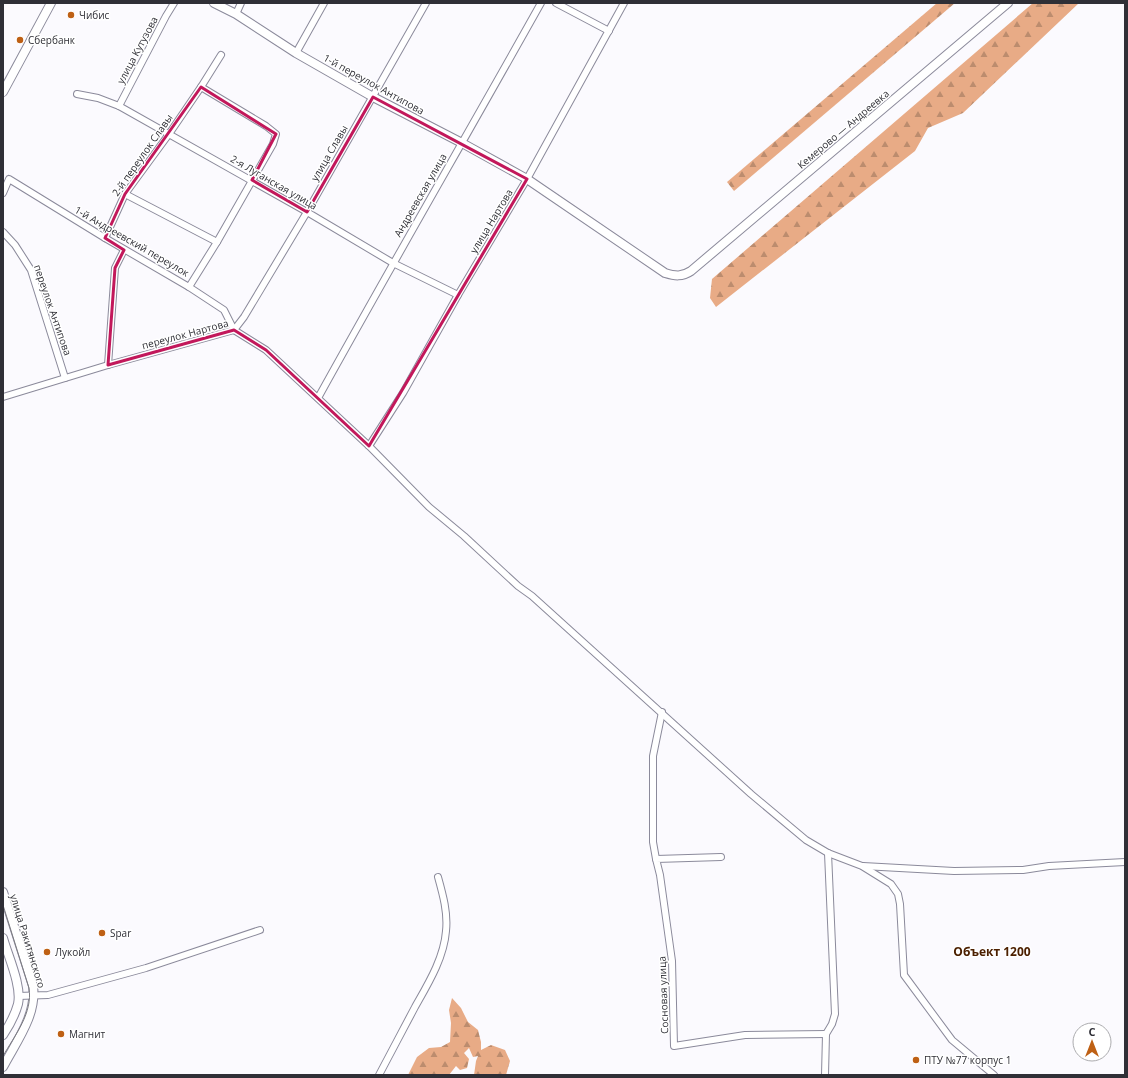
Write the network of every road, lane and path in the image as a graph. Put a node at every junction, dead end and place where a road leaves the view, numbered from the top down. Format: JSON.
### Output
{"nodes":[{"id":1,"x":50,"y":3,"type":"edge"},
{"id":2,"x":174,"y":3,"type":"edge"},
{"id":3,"x":214,"y":3,"type":"edge"},
{"id":4,"x":241,"y":3,"type":"edge"},
{"id":5,"x":324,"y":3,"type":"edge"},
{"id":6,"x":426,"y":3,"type":"edge"},
{"id":7,"x":541,"y":3,"type":"edge"},
{"id":8,"x":556,"y":3,"type":"edge"},
{"id":9,"x":624,"y":3,"type":"edge"},
{"id":10,"x":1008,"y":3,"type":"edge"},
{"id":11,"x":236,"y":14,"type":"junction"},
{"id":12,"x":609,"y":31,"type":"junction"},
{"id":13,"x":296,"y":53,"type":"junction"},
{"id":14,"x":221,"y":55,"type":"dead end"},
{"id":15,"x":201,"y":87,"type":"junction"},
{"id":16,"x":3,"y":92,"type":"edge"},
{"id":17,"x":77,"y":94,"type":"dead end"},
{"id":18,"x":373,"y":97,"type":"junction"},
{"id":19,"x":118,"y":106,"type":"junction"},
{"id":20,"x":169,"y":134,"type":"junction"},
{"id":21,"x":462,"y":143,"type":"junction"},
{"id":22,"x":527,"y":179,"type":"junction"},
{"id":23,"x":252,"y":180,"type":"junction"},
{"id":24,"x":3,"y":193,"type":"edge"},
{"id":25,"x":125,"y":194,"type":"junction"},
{"id":26,"x":307,"y":212,"type":"junction"},
{"id":27,"x":3,"y":232,"type":"edge"},
{"id":28,"x":105,"y":238,"type":"junction"},
{"id":29,"x":217,"y":242,"type":"junction"},
{"id":30,"x":124,"y":250,"type":"junction"},
{"id":31,"x":393,"y":262,"type":"junction"},
{"id":32,"x":691,"y":271,"type":"joint"},
{"id":33,"x":189,"y":287,"type":"junction"},
{"id":34,"x":458,"y":295,"type":"junction"},
{"id":35,"x":234,"y":330,"type":"junction"},
{"id":36,"x":108,"y":365,"type":"junction"},
{"id":37,"x":65,"y":378,"type":"junction"},
{"id":38,"x":3,"y":397,"type":"edge"},
{"id":39,"x":318,"y":398,"type":"junction"},
{"id":40,"x":369,"y":446,"type":"junction"},
{"id":41,"x":662,"y":712,"type":"junction"},
{"id":42,"x":828,"y":853,"type":"junction"},
{"id":43,"x":721,"y":857,"type":"dead end"},
{"id":44,"x":656,"y":858,"type":"junction"},
{"id":45,"x":1125,"y":862,"type":"edge"},
{"id":46,"x":862,"y":866,"type":"junction"},
{"id":47,"x":438,"y":877,"type":"dead end"},
{"id":48,"x":3,"y":892,"type":"edge"},
{"id":49,"x":260,"y":930,"type":"dead end"},
{"id":50,"x":3,"y":938,"type":"edge"},
{"id":51,"x":34,"y":995,"type":"junction"},
{"id":52,"x":18,"y":996,"type":"junction"},
{"id":53,"x":826,"y":1034,"type":"junction"},
{"id":54,"x":3,"y":1035,"type":"edge"},
{"id":55,"x":3,"y":1067,"type":"edge"},
{"id":56,"x":379,"y":1075,"type":"edge"},
{"id":57,"x":825,"y":1075,"type":"edge"},
{"id":58,"x":994,"y":1075,"type":"edge"}],
"edges":[{"from":1,"to":16,"type":"main road"},
{"from":2,"to":19,"type":"street","name":"улица Кутузова"},
{"from":3,"to":11,"type":"main road","name":"1-й переулок Антипова"},
{"from":4,"to":11,"type":"street"},
{"from":5,"to":13,"type":"street"},
{"from":6,"to":18,"type":"street","name":"улица Славы"},
{"from":7,"to":21,"type":"street","name":"Андреевская улица"},
{"from":8,"to":12,"type":"street"},
{"from":9,"to":12,"type":"street","name":"улица Нартова"},
{"from":10,"to":32,"type":"main road","name":"Кемерово — Андреевка"},
{"from":11,"to":13,"type":"main road","name":"1-й переулок Антипова"},
{"from":12,"to":22,"type":"street","name":"улица Нартова"},
{"from":13,"to":18,"type":"main road","name":"1-й переулок Антипова"},
{"from":14,"to":15,"type":"street","name":"2-й переулок Славы"},
{"from":15,"to":20,"type":"street","name":"2-й переулок Славы"},
{"from":15,"to":23,"type":"street"},
{"from":17,"to":19,"type":"street","name":"2-я Луганская улица"},
{"from":18,"to":21,"type":"main road","name":"1-й переулок Антипова"},
{"from":18,"to":26,"type":"street","name":"улица Славы"},
{"from":19,"to":20,"type":"street","name":"2-я Луганская улица"},
{"from":20,"to":23,"type":"street","name":"2-я Луганская улица"},
{"from":20,"to":25,"type":"street","name":"2-й переулок Славы"},
{"from":21,"to":22,"type":"main road","name":"1-й переулок Антипова"},
{"from":21,"to":31,"type":"street","name":"Андреевская улица"},
{"from":22,"to":32,"type":"main road","name":"1-й переулок Антипова"},
{"from":22,"to":34,"type":"street","name":"улица Нартова"},
{"from":23,"to":26,"type":"street","name":"2-я Луганская улица"},
{"from":23,"to":29,"type":"street"},
{"from":24,"to":28,"type":"street","name":"1-й Андреевский переулок"},
{"from":25,"to":28,"type":"street","name":"2-й переулок Славы"},
{"from":25,"to":29,"type":"street"},
{"from":26,"to":31,"type":"street","name":"2-я Луганская улица"},
{"from":26,"to":35,"type":"street","name":"улица Славы"},
{"from":27,"to":37,"type":"street","name":"переулок Антипова"},
{"from":28,"to":30,"type":"street","name":"1-й Андреевский переулок"},
{"from":29,"to":33,"type":"street"},
{"from":30,"to":33,"type":"street","name":"1-й Андреевский переулок"},
{"from":30,"to":36,"type":"street"},
{"from":31,"to":34,"type":"street","name":"2-я Луганская улица"},
{"from":31,"to":39,"type":"street","name":"Андреевская улица"},
{"from":33,"to":35,"type":"street","name":"1-й Андреевский переулок"},
{"from":34,"to":40,"type":"street","name":"улица Нартова"},
{"from":35,"to":36,"type":"street","name":"переулок Нартова"},
{"from":35,"to":39,"type":"street","name":"переулок Нартова"},
{"from":36,"to":37,"type":"street","name":"переулок Нартова"},
{"from":37,"to":38,"type":"street","name":"переулок Нартова"},
{"from":39,"to":40,"type":"street","name":"переулок Нартова"},
{"from":40,"to":41,"type":"street","name":"переулок Нартова"},
{"from":41,"to":42,"type":"street","name":"переулок Нартова"},
{"from":41,"to":44,"type":"street"},
{"from":42,"to":46,"type":"street","name":"переулок Нартова"},
{"from":42,"to":53,"type":"street"},
{"from":43,"to":44,"type":"street"},
{"from":44,"to":53,"type":"street","name":"Сосновая улица"},
{"from":45,"to":46,"type":"street"},
{"from":46,"to":58,"type":"street"},
{"from":47,"to":56,"type":"street"},
{"from":48,"to":51,"type":"main road","name":"улица Ракитянского"},
{"from":49,"to":51,"type":"street"},
{"from":50,"to":52,"type":"main road"},
{"from":51,"to":52,"type":"street"},
{"from":51,"to":55,"type":"main road"},
{"from":52,"to":54,"type":"main road"},
{"from":53,"to":57,"type":"street"}]}
